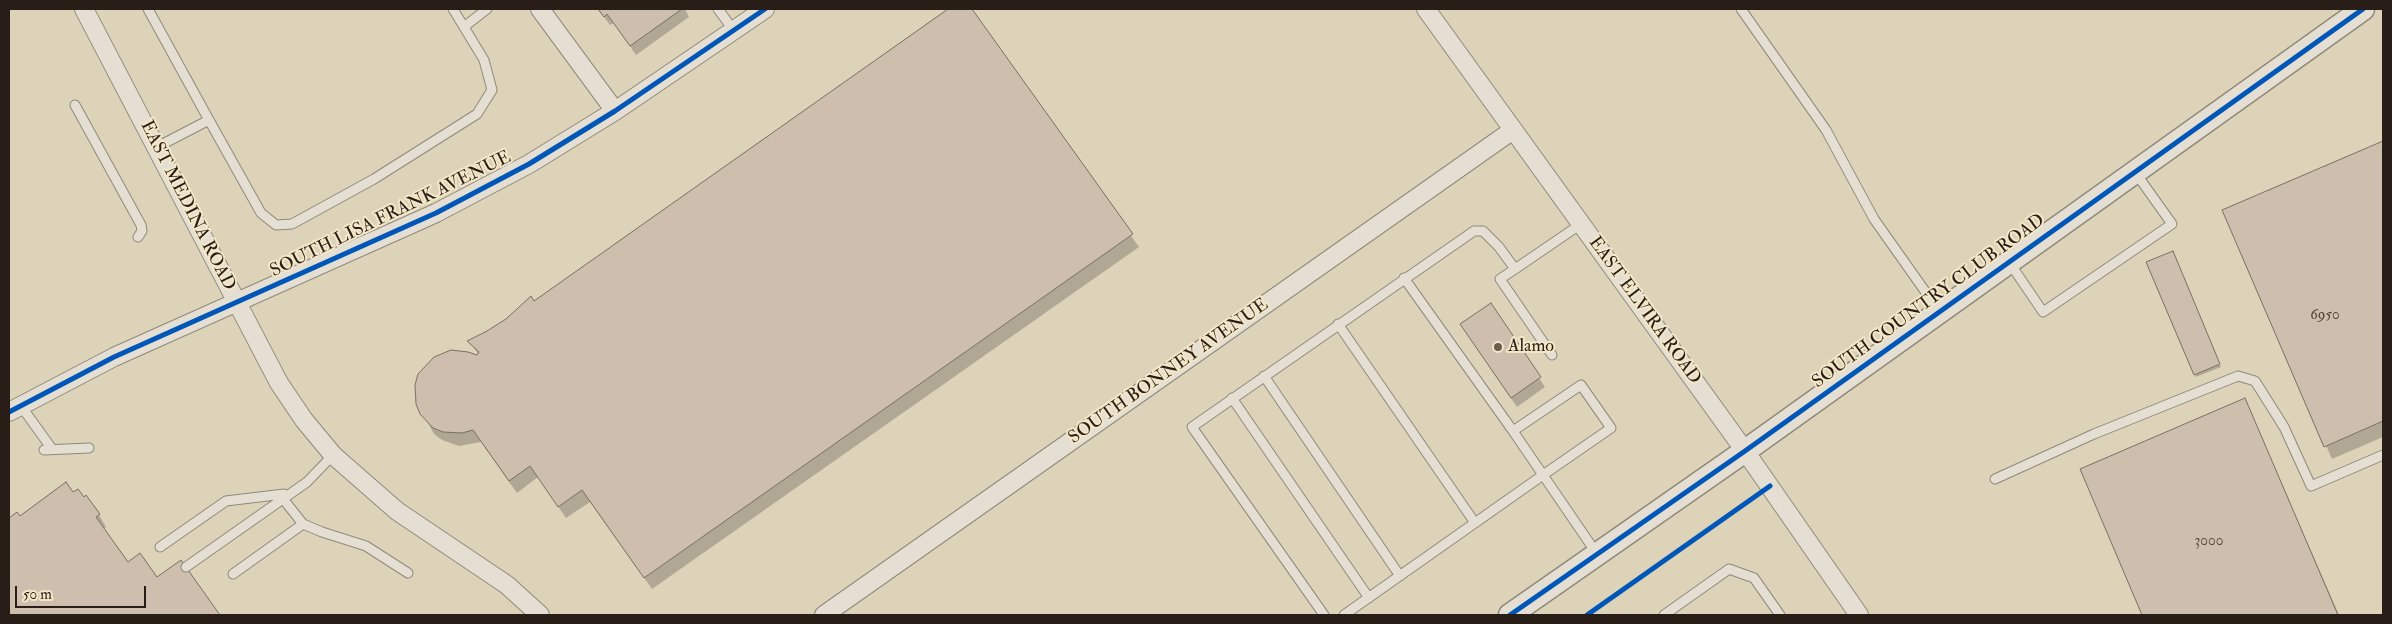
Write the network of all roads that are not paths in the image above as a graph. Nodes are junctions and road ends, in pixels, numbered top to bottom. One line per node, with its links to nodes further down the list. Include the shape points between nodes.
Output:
1 (84, 9): 17 (street, EAST MEDINA ROAD)
2 (148, 9): 15 (lane)
3 (453, 9): 11 (lane)
4 (487, 9): 11 (lane)
5 (540, 9): 14 (street)
6 (718, 9): 12 (lane)
7 (765, 9): 12 (street, SOUTH LISA FRANK AVENUE)
8 (1426, 9): 16 (street, EAST ELVIRA ROAD)
9 (1741, 9): 25 (lane, via 1826,130 1874,219)
10 (2363, 9): 18 (street, SOUTH COUNTRY CLUB ROAD)
11 (465, 26): 15 (lane, via 484,60 492,90 477,114 374,179 292,224 276,225 261,213)
12 (734, 31): 14 (street, SOUTH LISA FRANK AVENUE)
13 (75, 105): 20 (lane, via 141,224)
14 (615, 111): 24 (street, SOUTH LISA FRANK AVENUE, via 529,164 436,213)
15 (209, 120): 17 (lane)
16 (1513, 130): 19 (street, EAST ELVIRA ROAD); 49 (street, SOUTH BONNEY AVENUE)
17 (156, 147): 24 (street, EAST MEDINA ROAD)
18 (2134, 172): 21 (street, SOUTH COUNTRY CLUB ROAD); 21 (lane, via 2172,224 2043,312)
19 (1582, 224): 22 (lane); 33 (street, EAST ELVIRA ROAD)
20 (138, 237)
21 (2009, 262): 25 (street, SOUTH COUNTRY CLUB ROAD)
22 (1515, 269): 23 (lane, via 1483,231 1474,231); 27 (lane, via 1500,279)
23 (1404, 278): 26 (lane); 31 (lane)
24 (237, 303): 30 (street, SOUTH LISA FRANK AVENUE, via 114,357); 35 (street, EAST MEDINA ROAD, via 279,383)
25 (1939, 312): 33 (street, SOUTH COUNTRY CLUB ROAD)
26 (1338, 324): 28 (lane); 39 (lane)
27 (1552, 355)
28 (1264, 376): 29 (lane); 46 (lane)
29 (1232, 398): 47 (lane); 50 (lane, via 1192,427)
30 (15, 409): 32 (lane, via 48,449)
31 (1513, 431): 36 (lane); 36 (lane, via 1581,384 1611,428)
32 (88, 448)
33 (1745, 451): 42 (street, SOUTH COUNTRY CLUB ROAD); 55 (street, EAST ELVIRA ROAD)
34 (2383, 455): 37 (lane, via 2311,486 2284,427 2255,381 2238,376 2094,434)
35 (333, 456): 38 (lane, via 306,482); 48 (street, EAST MEDINA ROAD, via 397,511 507,585)
36 (1543, 475): 39 (lane); 42 (lane)
37 (1995, 479)
38 (281, 497): 40 (lane); 41 (lane, via 226,501); 43 (lane)
39 (1475, 523): 46 (lane)
40 (303, 524): 44 (lane, via 366,546); 45 (lane)
41 (160, 547)
42 (1597, 554): 52 (street, SOUTH COUNTRY CLUB ROAD)
43 (186, 567)
44 (408, 573)
45 (233, 574)
46 (1400, 576): 47 (lane)
47 (1369, 598): 51 (lane)
48 (540, 615)
49 (824, 615)
50 (1324, 615)
51 (1344, 615)
52 (1510, 615)
53 (1664, 615): 54 (lane, via 1729,570 1754,578)
54 (1780, 615)
55 (1860, 615)

